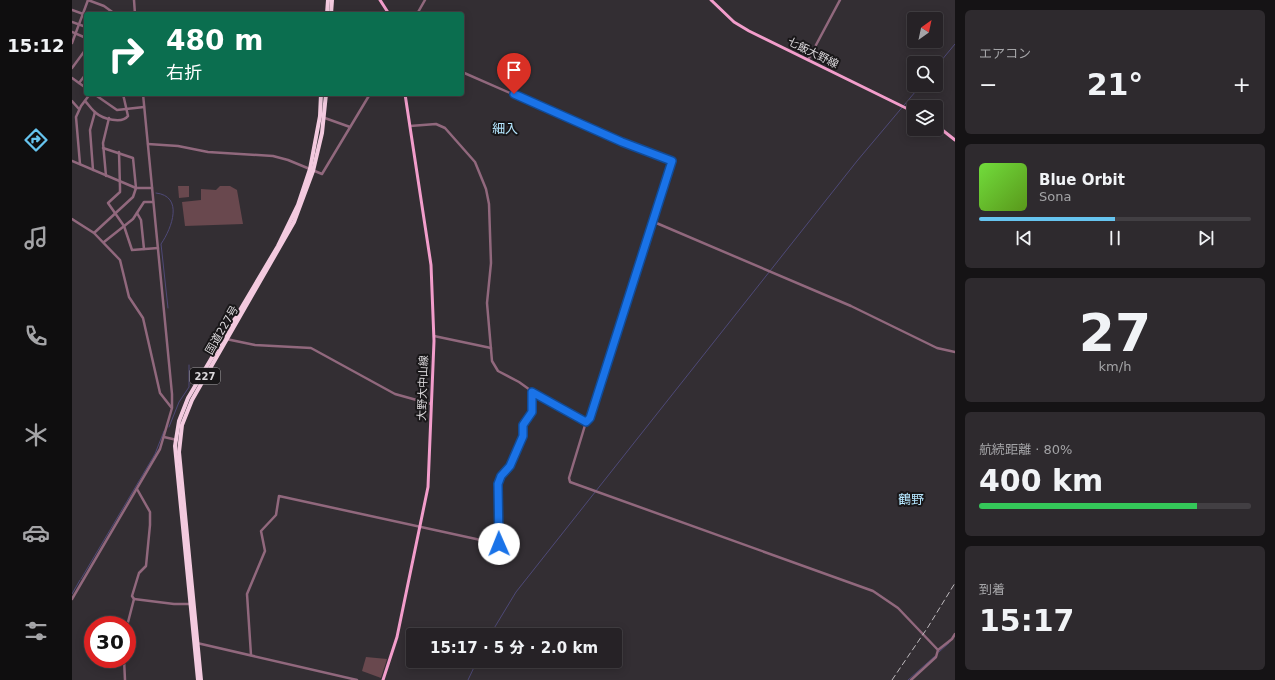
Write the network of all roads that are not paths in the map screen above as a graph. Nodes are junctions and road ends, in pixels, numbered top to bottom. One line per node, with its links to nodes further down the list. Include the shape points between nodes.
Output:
1 (88, 0): 10 (street); 11 (street)
2 (134, 0): 12 (street)
3 (328, 0): 13 (highway)
4 (332, 0): 14 (highway)
5 (380, 0): 15 (main road)
6 (425, 0): 16 (street)
7 (711, 0): 26 (main road, 七飯大野線, via 742,27)
8 (840, 0): 26 (street)
9 (72, 10): 17 (street)
10 (85, 12)
11 (112, 12)
12 (135, 12)
13 (327, 12)
14 (331, 12)
15 (388, 12)
16 (418, 12)
17 (84, 15): 19 (street)
18 (72, 22): 19 (street)
19 (79, 25): 20 (street); 22 (street)
20 (84, 26)
21 (72, 32): 22 (street)
22 (76, 34): 23 (street); 24 (street)
23 (84, 37)
24 (72, 43)
25 (84, 52): 27 (street)
26 (808, 60): 44 (main road, 七飯大野線)
27 (72, 68)
28 (464, 73): 69 (street, via 622,142 672,161)
29 (84, 77): 31 (street)
30 (72, 78): 31 (street)
31 (79, 83): 32 (street)
32 (84, 87)
33 (89, 96): 42 (street)
34 (97, 96): 46 (street, via 115,109)
35 (123, 96): 46 (street)
36 (143, 96): 43 (street)
37 (321, 96): 48 (highway, 国道227号 / 227)
38 (326, 96): 48 (highway, 国道227号 / 227)
39 (369, 96): 51 (street)
40 (405, 96): 50 (main road, 大野大中山線)
41 (72, 101): 45 (street)
42 (85, 101): 45 (street); 47 (street)
43 (144, 107): 46 (street); 54 (street)
44 (907, 108)
45 (79, 109): 58 (street, via 76,122)
46 (126, 109): 49 (street, via 128,116 122,120)
47 (95, 112): 49 (street); 59 (street, via 90,130)
48 (322, 117): 51 (street); 60 (highway, 国道227号 / 227)
49 (109, 118): 55 (street)
50 (410, 126): 75 (main road, 大野大中山線, via 431,265); 77 (street, via 436,124 445,128 475,162 486,189 491,256 487,304)
51 (350, 127): 60 (street, via 322,174)
52 (943, 131): 53 (main road)
53 (955, 140)
54 (148, 144): 60 (street, via 273,156); 64 (street)
55 (103, 148): 56 (street); 61 (street)
56 (118, 152): 62 (street); 63 (street, via 133,158)
57 (72, 161): 58 (street)
58 (80, 165): 59 (street)
59 (93, 170): 61 (street)
60 (312, 170): 76 (highway, 国道227号 / 227, via 294,222)
61 (106, 176): 62 (street)
62 (121, 182): 63 (street); 67 (street, via 120,192 108,203)
63 (136, 188): 64 (street); 67 (street, via 133,197)
64 (152, 188): 65 (street)
65 (153, 202): 66 (street, via 144,202); 73 (street)
66 (137, 213): 70 (street); 74 (street, via 141,220)
67 (115, 215): 70 (street); 71 (street)
68 (72, 219): 71 (street)
69 (654, 222): 78 (street, via 851,306 937,348); 82 (street, via 590,418)
70 (124, 226): 72 (street); 74 (street, via 132,250)
71 (94, 233): 72 (street)
72 (104, 242): 81 (street, via 120,260 129,297 143,318 160,393)
73 (158, 248): 74 (street); 81 (street)
74 (144, 249)
75 (434, 336): 77 (street); 80 (main road, 大野大中山線)
76 (225, 338): 80 (street, via 256,344 311,348 396,394); 84 (highway, 国道227号 / 227, via 184,416)
77 (491, 348): 79 (street, via 492,361 498,371)
78 (955, 352)
79 (532, 392): 82 (street); 86 (street, via 532,412 523,425 523,436 510,466 498,484 499,544)
80 (431, 404): 86 (main road, 大野大中山線, via 428,487)
81 (172, 408): 83 (street)
82 (586, 422): 93 (street, via 568,480 572,484 873,590 898,608)
83 (164, 438): 84 (street); 85 (street)
84 (178, 440): 89 (highway, 国道227号 / 227)
85 (137, 489): 87 (street); 88 (street, via 150,512 150,525 146,566 139,573 132,596)
86 (420, 527): 94 (street, via 279,496 276,515 261,531 265,551 248,590); 100 (main road, 大野大中山線, via 397,637)
87 (72, 599)
88 (134, 599): 89 (street, via 174,604); 90 (street)
89 (192, 603): 92 (highway, 国道227号 / 227)
90 (130, 616)
91 (955, 634): 93 (street)
92 (196, 642): 94 (street); 97 (highway, 国道227号 / 227); 98 (highway, 国道227号 / 227)
93 (938, 650): 101 (street, via 936,657)
94 (251, 655): 99 (street)
95 (124, 668): 96 (street)
96 (125, 680)
97 (198, 680)
98 (201, 680)
99 (357, 680)
100 (383, 680)
101 (911, 680)

